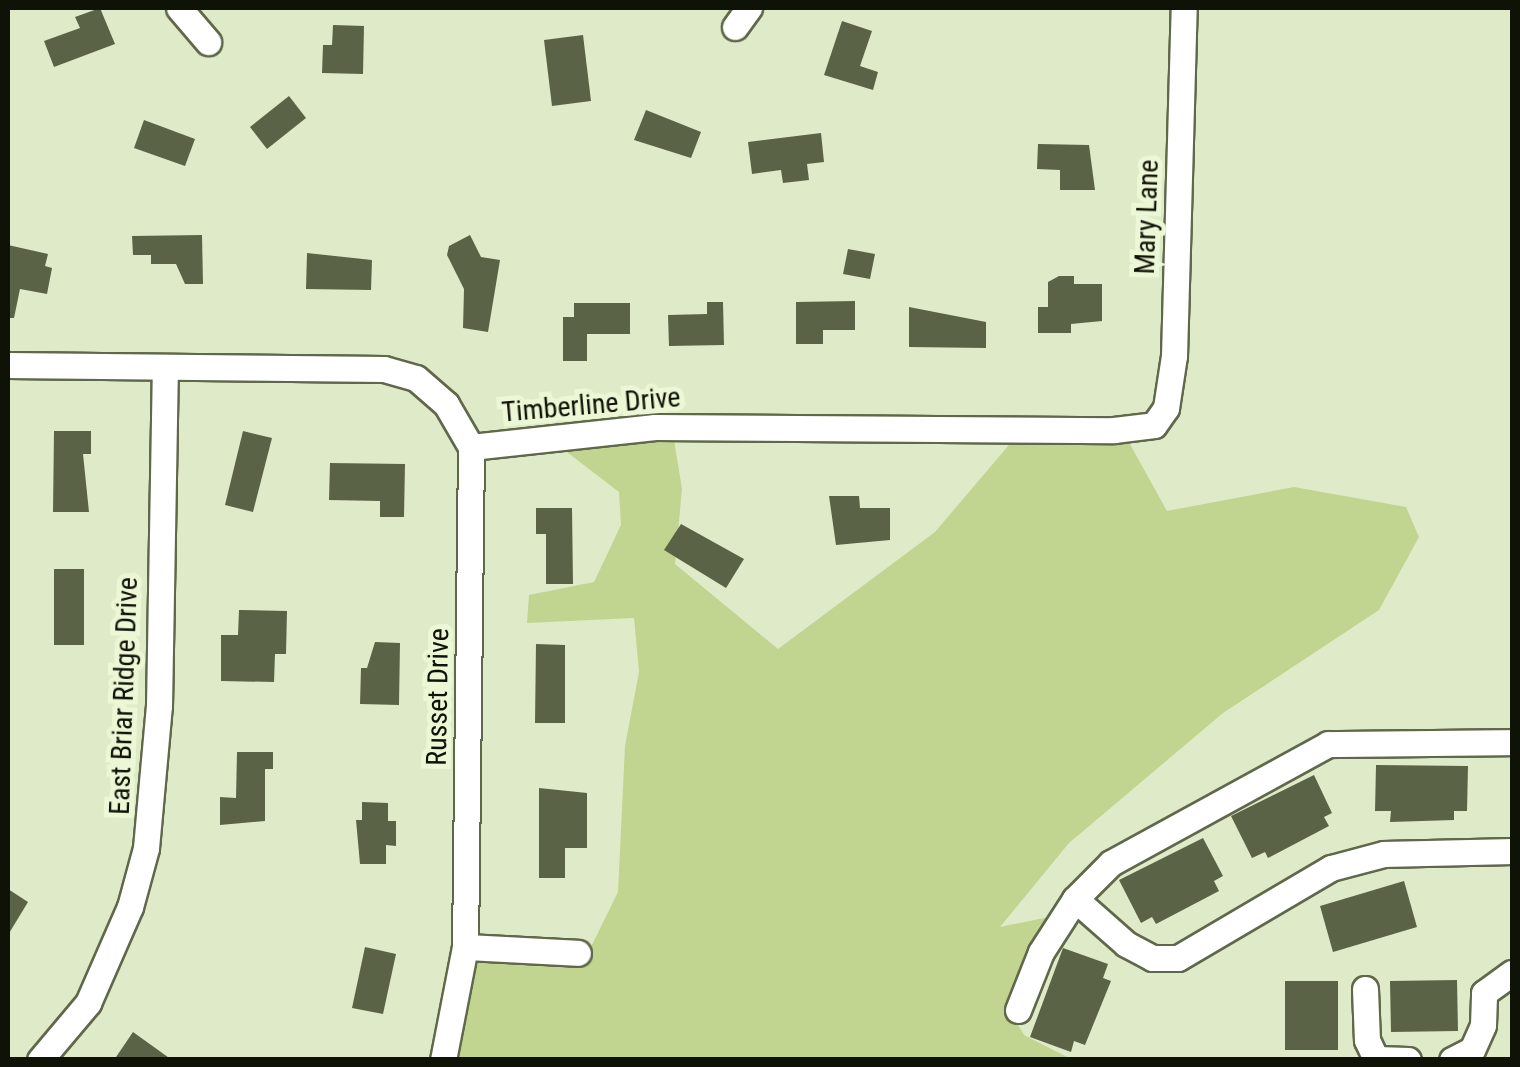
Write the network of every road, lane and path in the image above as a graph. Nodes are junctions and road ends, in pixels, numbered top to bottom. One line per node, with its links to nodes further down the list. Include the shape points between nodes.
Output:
1 (179, 8): 3 (street)
2 (1184, 8): 6 (street, Mary Lane, via 1174,356 1166,408)
3 (208, 42)
4 (8, 365): 5 (street, Timberline Drive)
5 (165, 367): 7 (street, Timberline Drive, via 289,365 416,378 446,404); 16 (street, East Briar Ridge Drive, via 158,706 146,848 130,907 88,1003)
6 (1154, 425): 7 (street, Timberline Drive, via 655,427)
7 (471, 447): 11 (street, Russet Drive)
8 (1512, 742): 10 (street, via 1328,744 1111,863)
9 (1512, 851): 10 (street, via 1384,854 1331,868 1178,958 1152,958 1126,944)
10 (1075, 899): 15 (street, via 1042,952)
11 (465, 947): 12 (street); 17 (street, Russet Drive)
12 (578, 953)
13 (1512, 972): 19 (street, via 1484,994 1483,1025 1472,1050)
14 (1365, 989): 18 (street, via 1367,1040 1376,1059)
15 (1018, 1010)
16 (40, 1060)
17 (442, 1060)
18 (1408, 1060)
19 (1452, 1060)

